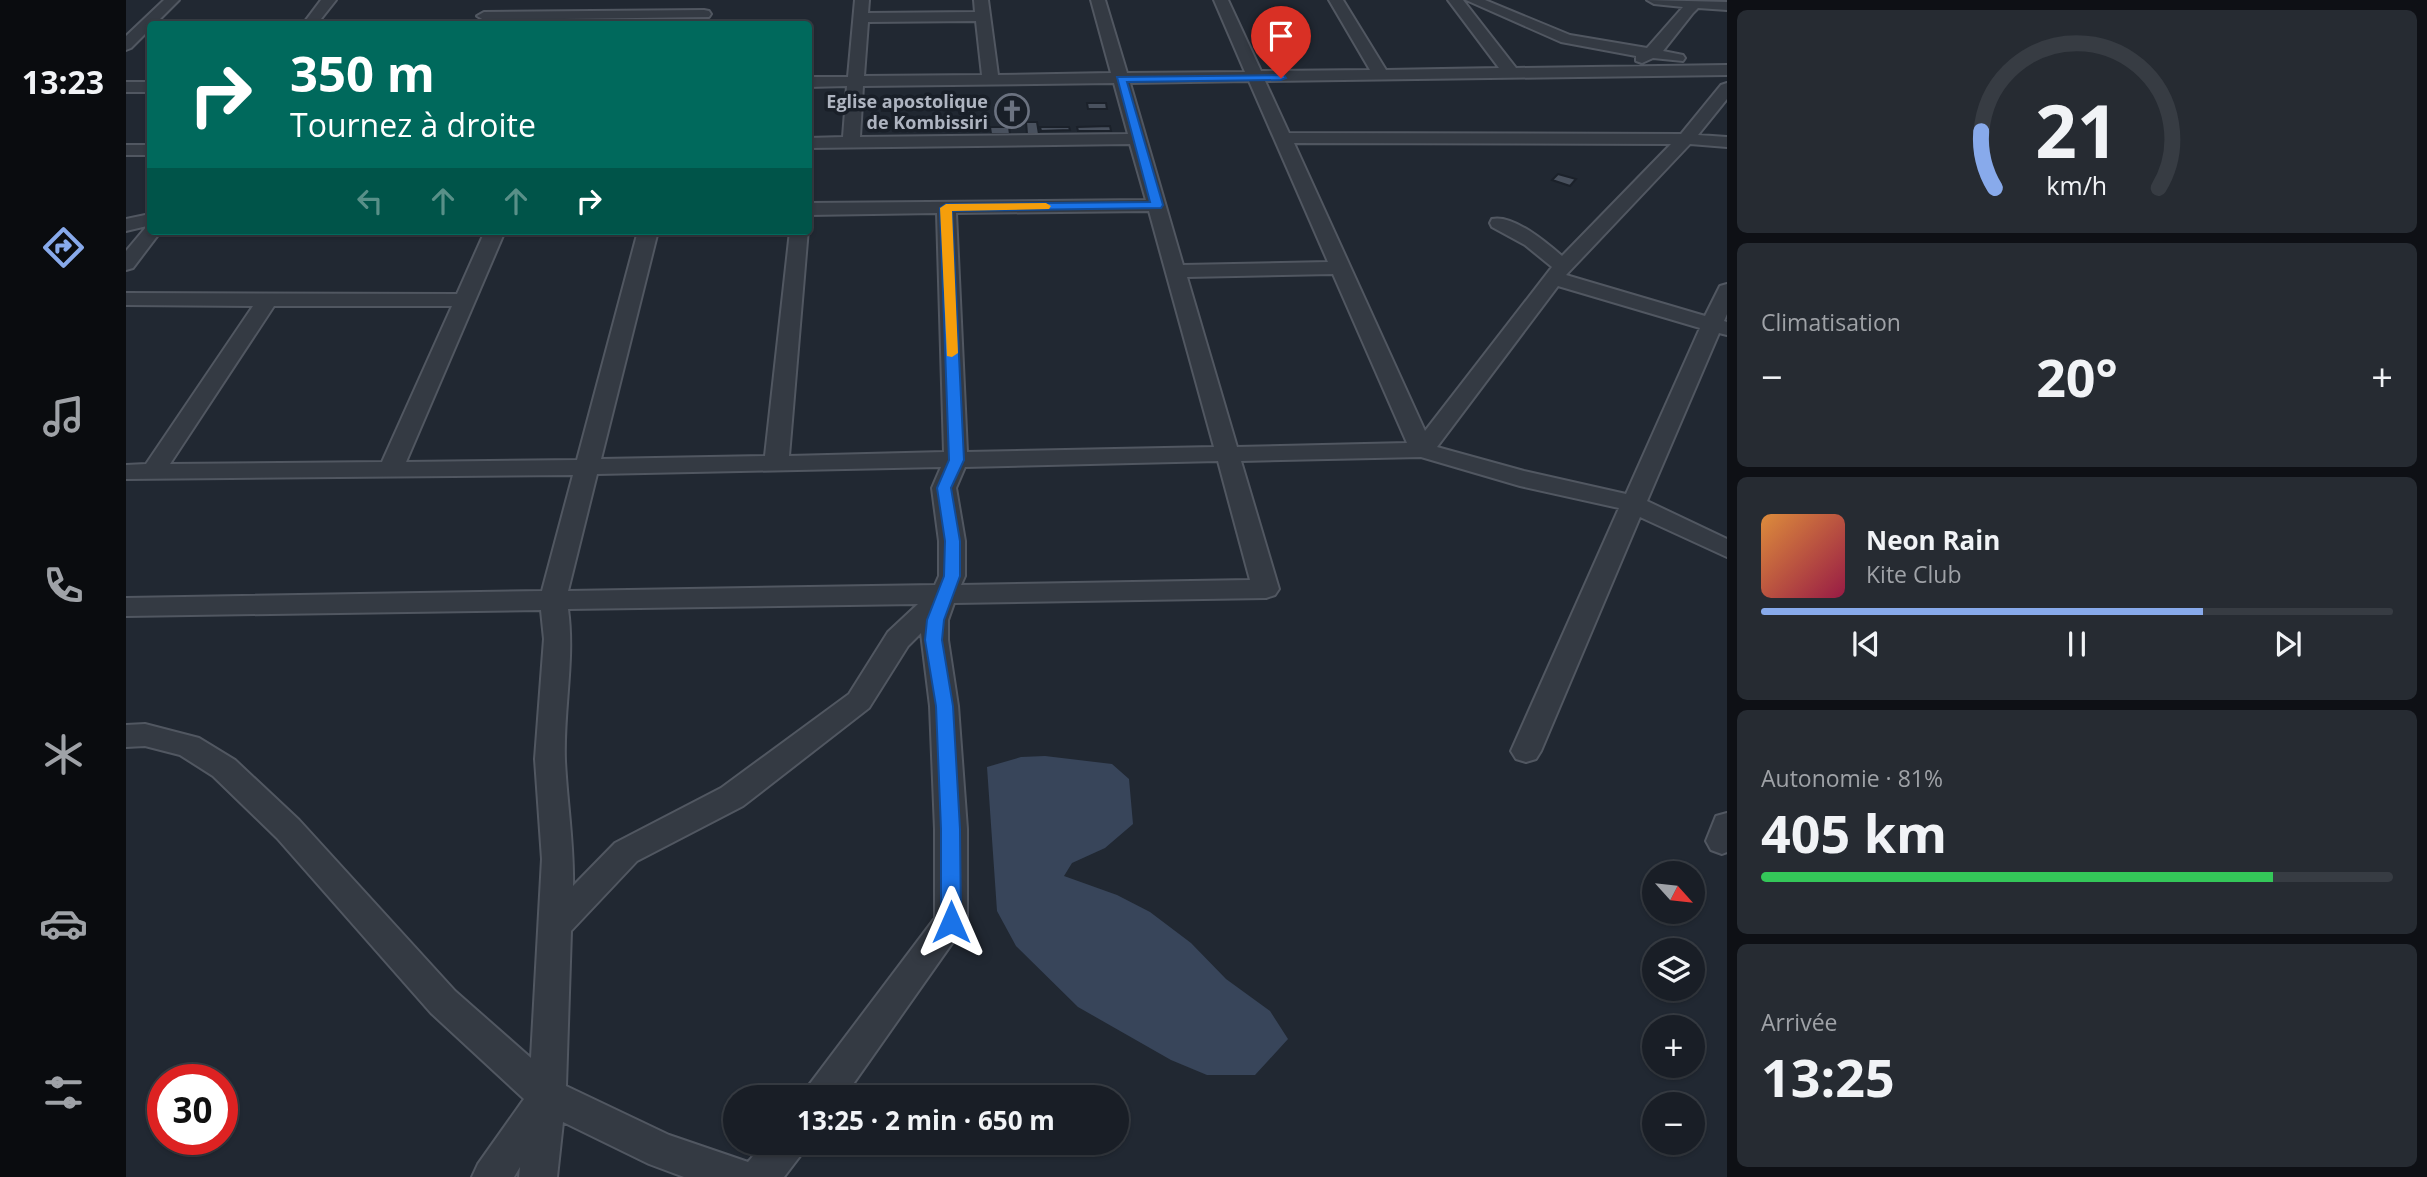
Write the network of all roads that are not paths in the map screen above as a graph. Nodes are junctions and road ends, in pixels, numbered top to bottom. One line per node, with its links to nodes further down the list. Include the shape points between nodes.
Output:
1 (172, 0): 16 (street)
2 (329, 0): 19 (street)
3 (493, 0): 18 (street)
4 (862, 0): 15 (street)
5 (1098, 0): 28 (street)
6 (1221, 0): 27 (street)
7 (1336, 0): 26 (street)
8 (1455, 0): 25 (street)
9 (1473, 0): 22 (street, via 1566,39)
10 (1654, 0): 11 (street)
11 (1695, 3): 12 (street); 22 (street)
12 (1727, 6)
13 (982, 8): 15 (street); 29 (street)
14 (704, 13): 18 (street)
15 (861, 18): 31 (street)
16 (152, 19): 17 (street)
17 (126, 20)
18 (482, 20)
19 (312, 21)
20 (147, 24): 21 (street)
21 (126, 45)
22 (1651, 54): 23 (street); 24 (street)
23 (1727, 68): 24 (street)
24 (1590, 72): 25 (street)
25 (1512, 74): 26 (street)
26 (1382, 76): 27 (street)
27 (1256, 78): 28 (street); 35 (street)
28 (1121, 79): 29 (street); 36 (street)
29 (991, 81): 31 (street)
30 (812, 82): 31 (street)
31 (857, 82): 38 (street)
32 (126, 87): 33 (street)
33 (147, 87)
34 (1727, 88): 37 (street)
35 (1282, 138): 37 (street); 54 (street)
36 (1138, 139): 38 (street); 43 (street)
37 (1686, 139): 39 (street); 56 (street)
38 (851, 142): 40 (street)
39 (1727, 142)
40 (812, 143)
41 (126, 150): 42 (street)
42 (147, 150)
43 (1157, 205): 44 (street); 55 (street)
44 (946, 208): 45 (street); 64 (street)
45 (812, 209)
46 (147, 221): 48 (street)
47 (1499, 223): 56 (street, via 1532,241)
48 (126, 225)
49 (148, 235): 53 (street)
50 (493, 235): 60 (street)
51 (647, 235): 66 (street)
52 (800, 235): 65 (street)
53 (126, 264)
54 (1341, 268): 55 (street); 62 (street)
55 (1175, 271): 63 (street)
56 (1558, 272): 61 (street); 62 (street)
57 (1727, 290): 61 (street)
58 (126, 299): 59 (street)
59 (267, 300): 60 (street); 69 (street)
60 (465, 300): 67 (street)
61 (1722, 331): 70 (street)
62 (1422, 450): 63 (street); 70 (street)
63 (1227, 454): 64 (street); 72 (street, via 1266,589)
64 (956, 460): 65 (street); 72 (street, via 944,488 952,576)
65 (776, 463): 66 (street)
66 (588, 467): 67 (street); 73 (street)
67 (391, 469): 69 (street)
68 (126, 472): 69 (street)
69 (153, 472)
70 (1634, 504): 71 (street); 76 (street)
71 (1727, 549)
72 (944, 594): 73 (street); 77 (street, via 898,639 859,701 732,797 626,852); 78 (street, via 933,640 944,706 951,922)
73 (554, 600): 74 (street); 77 (street, via 558,639 550,759 558,859)
74 (126, 607)
75 (126, 736): 79 (street, via 145,735 189,746 223,768 288,829 443,1002)
76 (1525, 751)
77 (555, 926): 79 (street)
78 (831, 1085)
79 (547, 1096): 81 (street); 82 (street); 83 (street, via 662,1151)
80 (777, 1155): 84 (street)
81 (491, 1177)
82 (538, 1177)
83 (738, 1177)
84 (760, 1177)

